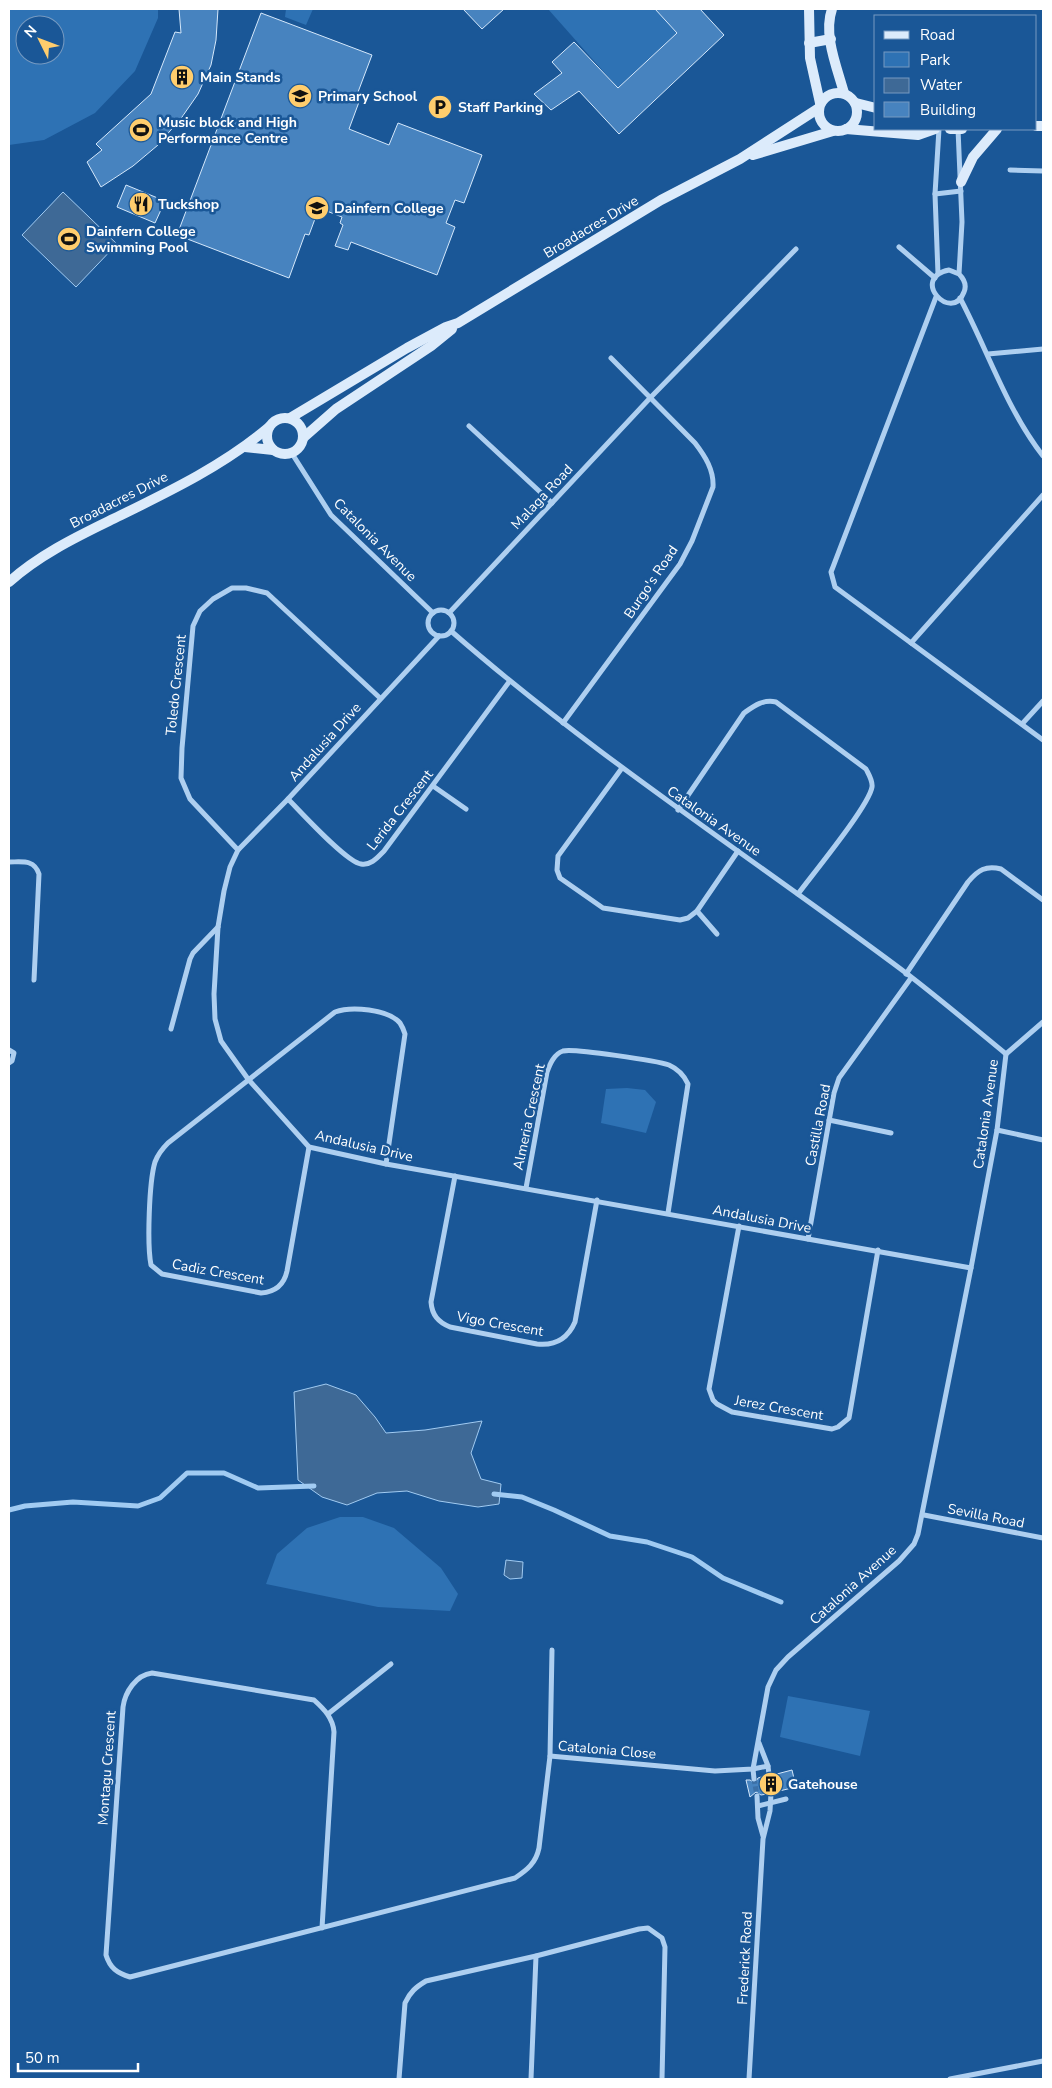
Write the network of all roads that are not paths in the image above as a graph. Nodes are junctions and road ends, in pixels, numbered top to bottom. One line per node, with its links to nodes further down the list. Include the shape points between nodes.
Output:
1 (809, 9): 4 (street)
2 (832, 9): 3 (street)
3 (831, 39): 4 (street); 5 (street)
4 (809, 43): 7 (street)
5 (844, 93): 6 (street); 7 (street, Broadacres Drive, via 828,95)
6 (856, 103): 8 (street); 9 (street, via 857,115)
7 (819, 106): 10 (street, via 820,120); 15 (street, Broadacres Drive)
8 (874, 108)
9 (846, 129): 10 (street, Broadacres Drive); 11 (street, Broadacres Drive, via 918,135)
10 (833, 130): 15 (street, Broadacres Drive)
11 (933, 130)
12 (936, 130): 19 (street)
13 (958, 130): 18 (street)
14 (996, 130): 18 (street, via 972,157)
15 (740, 159): 26 (street, Broadacres Drive, via 661,200)
16 (1010, 170): 17 (street)
17 (1043, 171)
18 (961, 186): 19 (street); 22 (street)
19 (935, 194): 23 (street)
20 (899, 246): 23 (street)
21 (796, 249): 30 (street, Malaga Road)
22 (959, 274): 23 (street, via 949,270); 25 (street, via 965,284)
23 (937, 276): 24 (street, via 933,288)
24 (936, 297): 25 (street, via 950,303); 46 (street, via 831,572 835,587)
25 (960, 298): 28 (street)
26 (458, 323): 31 (street, Broadacres Drive, via 407,348); 34 (street, Broadacres Drive, via 431,346 336,409)
27 (1043, 350): 28 (street)
28 (988, 354): 38 (street, via 1012,408)
29 (611, 358): 30 (street)
30 (651, 397): 40 (street, Malaga Road); 50 (street, Burgo's Road, via 704,456 713,480 710,497 680,564)
31 (290, 418): 33 (street, Broadacres Drive, via 278,419); 34 (street, via 300,426)
32 (469, 426): 40 (street)
33 (269, 427): 35 (street, Broadacres Drive); 36 (street, via 267,439)
34 (302, 438): 37 (street, Broadacres Drive, via 301,444)
35 (245, 447): 36 (street); 41 (street, Broadacres Drive, via 153,499 72,539)
36 (273, 450): 37 (street, via 285,454)
37 (291, 452): 42 (street, Catalonia Avenue, via 331,515)
38 (1043, 456)
39 (1043, 495): 46 (street)
40 (552, 503): 43 (street, Malaga Road)
41 (9, 582)
42 (432, 613): 43 (street, via 438,610); 45 (street, via 428,624)
43 (449, 613): 44 (street, via 454,621)
44 (451, 631): 45 (street); 47 (street, Catalonia Avenue)
45 (439, 636): 48 (street, Andalusia Drive)
46 (912, 643): 51 (street)
47 (509, 682): 50 (street, Catalonia Avenue); 54 (street, Lerida Crescent)
48 (380, 698): 55 (street, Andalusia Drive); 58 (street, Toledo Crescent, via 267,593 232,588 200,611 194,626 180,778 190,799)
49 (1043, 701): 51 (street)
50 (563, 723): 53 (street, Catalonia Avenue)
51 (1022, 724): 52 (street)
52 (1043, 740)
53 (622, 768): 57 (street, Catalonia Avenue); 63 (street, via 558,856 560,878 597,906 609,910 680,920)
54 (433, 786): 55 (street, Lerida Crescent, via 384,851 368,864 347,857); 56 (street)
55 (288, 799): 58 (street, Andalusia Drive)
56 (466, 809)
57 (678, 810): 59 (street, Catalonia Avenue); 61 (street, via 744,713 768,700 776,702 871,776 872,788 861,810)
58 (238, 850): 64 (street, Andalusia Drive, via 230,867)
59 (738, 851): 61 (street, Catalonia Avenue); 63 (street)
60 (9, 862): 68 (street, via 33,864 39,874)
61 (798, 894): 66 (street, Catalonia Avenue)
62 (1043, 900): 66 (street, via 1001,869 988,867 978,871)
63 (697, 910): 65 (street)
64 (218, 927): 70 (street, via 190,959); 74 (street, Andalusia Drive, via 215,1019 221,1041)
65 (717, 934)
66 (906, 974): 67 (street, Catalonia Avenue)
67 (912, 978): 72 (street, Catalonia Avenue); 75 (street, Castilla Road, via 843,1070 834,1093)
68 (34, 980)
69 (1043, 1022): 72 (street)
70 (170, 1029)
71 (9, 1050): 73 (street, via 14,1055)
72 (1006, 1054): 76 (street, Catalonia Avenue)
73 (9, 1063)
74 (248, 1079): 79 (street, Andalusia Drive); 79 (street, Cadiz Crescent, via 160,1151 155,1163 148,1243 151,1265 162,1274 261,1293 277,1289 287,1271); 80 (street, Cadiz Crescent, via 335,1012 348,1008 367,1010 400,1023 406,1041)
75 (830, 1120): 77 (street); 86 (street, Castilla Road)
76 (996, 1130): 78 (street); 88 (street, Catalonia Avenue)
77 (891, 1133)
78 (1043, 1140)
79 (309, 1147): 80 (street, Andalusia Drive)
80 (386, 1164): 81 (street, Andalusia Drive)
81 (455, 1176): 82 (street, Andalusia Drive); 83 (street, Vigo Crescent, via 432,1311 450,1327 537,1344 558,1341 568,1334 575,1322)
82 (526, 1188): 83 (street, Andalusia Drive); 84 (street, Almeria Crescent, via 547,1072 561,1051 582,1051 668,1065 688,1084)
83 (597, 1200): 84 (street, Andalusia Drive)
84 (668, 1213): 85 (street, Andalusia Drive)
85 (739, 1226): 86 (street, Andalusia Drive); 87 (street, Jerez Crescent, via 710,1389 713,1400 732,1412 832,1429 849,1418)
86 (808, 1239): 87 (street, Andalusia Drive)
87 (878, 1250): 88 (street, Andalusia Drive)
88 (971, 1268): 89 (street, Catalonia Avenue)
89 (924, 1515): 90 (street, Sevilla Road); 94 (street, Catalonia Avenue, via 914,1544 899,1560 776,1670 768,1686)
90 (1043, 1538)
91 (552, 1650): 95 (street, Catalonia Close)
92 (392, 1664): 93 (street)
93 (328, 1714): 106 (street, via 334,1724 334,1732); 106 (street, Montagu Crescent, via 314,1700 152,1673 131,1686 124,1696 106,1955 109,1965 118,1974 130,1977)
94 (759, 1743): 96 (street); 97 (street, Catalonia Avenue)
95 (550, 1756): 97 (street, Catalonia Close, via 715,1771); 106 (street, Montagu Crescent, via 537,1858 525,1872 516,1878)
96 (768, 1766): 97 (street, Catalonia Close); 98 (street)
97 (753, 1769): 99 (street, Catalonia Avenue)
98 (769, 1776)
99 (754, 1779)
100 (771, 1792): 103 (street, Frederick Road)
101 (757, 1796): 104 (street, Frederick Road)
102 (786, 1799): 103 (street)
103 (771, 1802): 104 (street); 105 (street, Frederick Road)
104 (758, 1806): 105 (street, Frederick Road)
105 (763, 1839): 112 (street, Frederick Road)
106 (322, 1928)
107 (536, 1956): 109 (street, via 426,1981 413,1989 405,2003); 110 (street); 111 (street, via 639,1928 656,1932 665,1947)
108 (1043, 2061): 113 (street)
109 (399, 2079)
110 (531, 2079)
111 (662, 2079)
112 (749, 2079)
113 (950, 2079)

